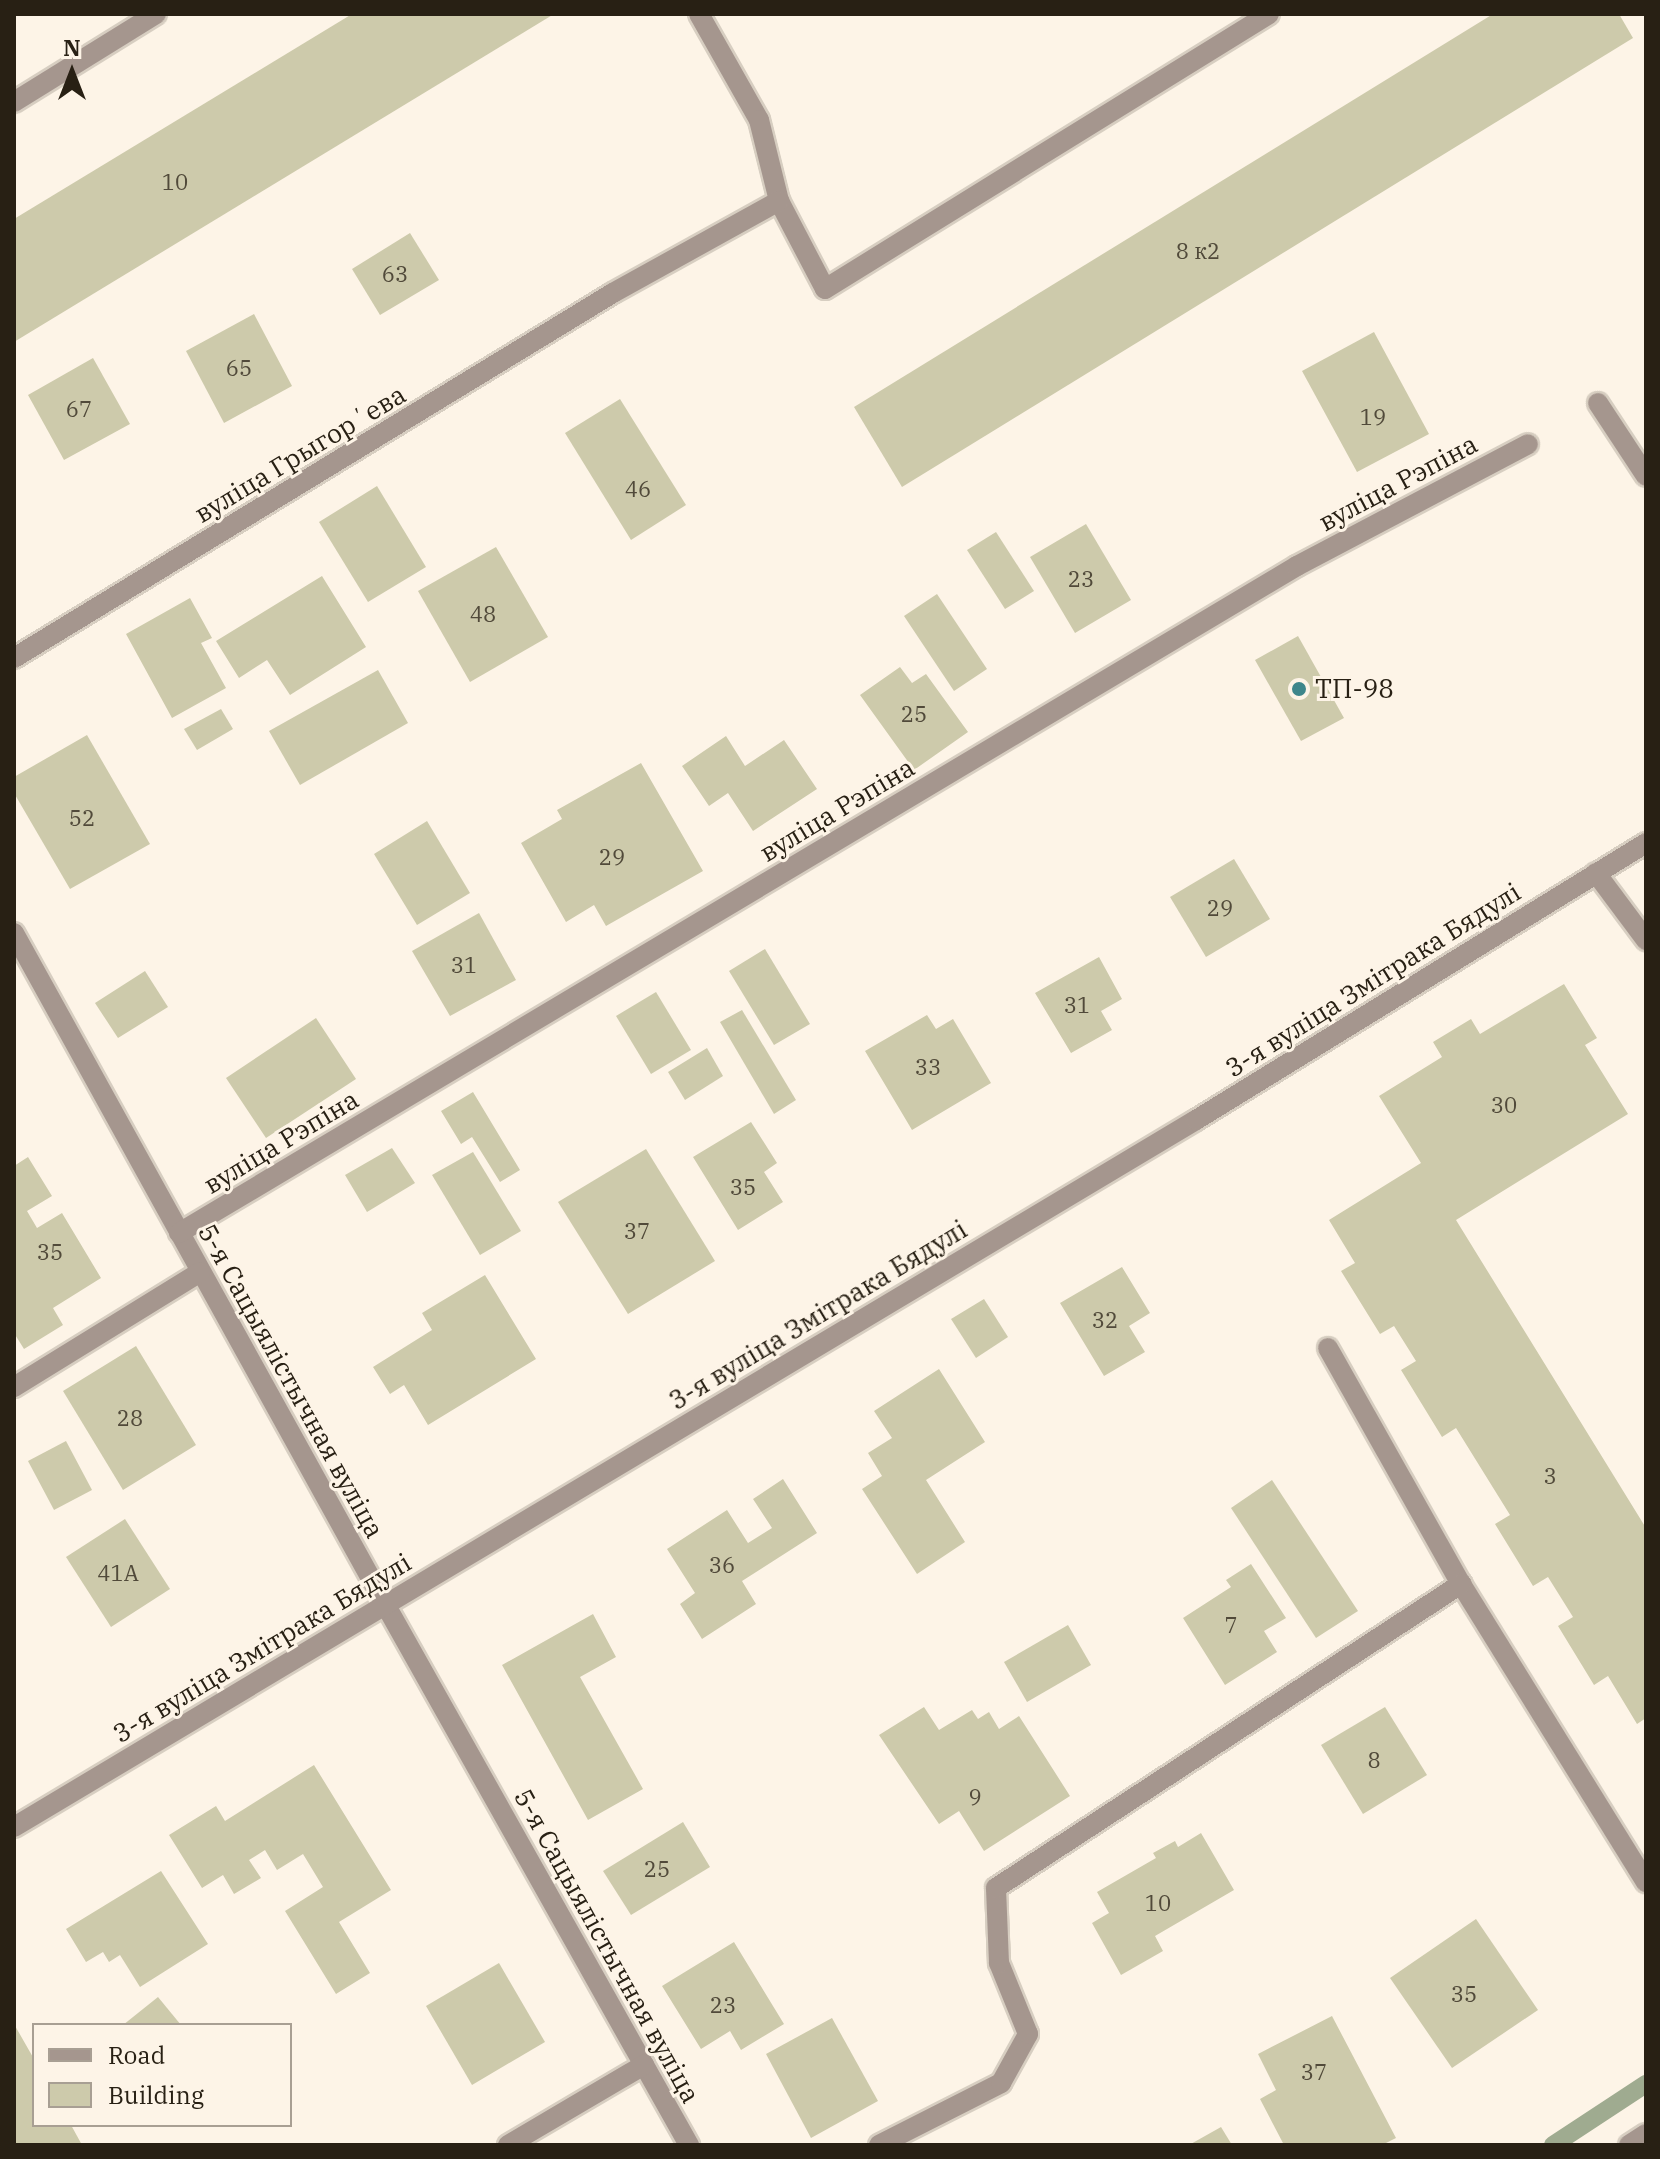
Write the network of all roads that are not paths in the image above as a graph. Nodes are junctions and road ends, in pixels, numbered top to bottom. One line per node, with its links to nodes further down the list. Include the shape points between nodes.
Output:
1 (156, 14): 4 (street)
2 (699, 14): 5 (street, via 759,120)
3 (1269, 14): 5 (street, via 825,289)
4 (14, 102)
5 (779, 201): 9 (street, вуліца Грыгорʼева, via 613,293)
6 (1598, 403): 8 (street)
7 (1528, 444): 14 (street, вуліца Рэпіна, via 1297,566)
8 (1646, 476)
9 (14, 658)
10 (1646, 843): 11 (street, 3-я вуліца Змітрака Бядулі)
11 (1596, 873): 13 (street); 19 (street, 3-я вуліца Змітрака Бядулі, via 1196,1120)
12 (14, 933): 14 (street, 5-я Сацыялістычная вуліца)
13 (1646, 940)
14 (179, 1233): 15 (street, 5-я Сацыялістычная вуліца)
15 (200, 1272): 17 (street); 19 (street, 5-я Сацыялістычная вуліца)
16 (1328, 1348): 18 (street)
17 (14, 1387)
18 (1461, 1584): 21 (street); 26 (street, via 996,1888 999,1963 1028,2034 1001,2083)
19 (385, 1604): 20 (street, 3-я вуліца Змітрака Бядулі); 22 (street, 5-я Сацыялістычная вуліца)
20 (14, 1827)
21 (1646, 1882)
22 (644, 2065): 24 (street); 25 (street, 5-я Сацыялістычная вуліца)
23 (1646, 2134): 27 (street)
24 (508, 2145)
25 (689, 2145)
26 (879, 2145)
27 (1629, 2145)

